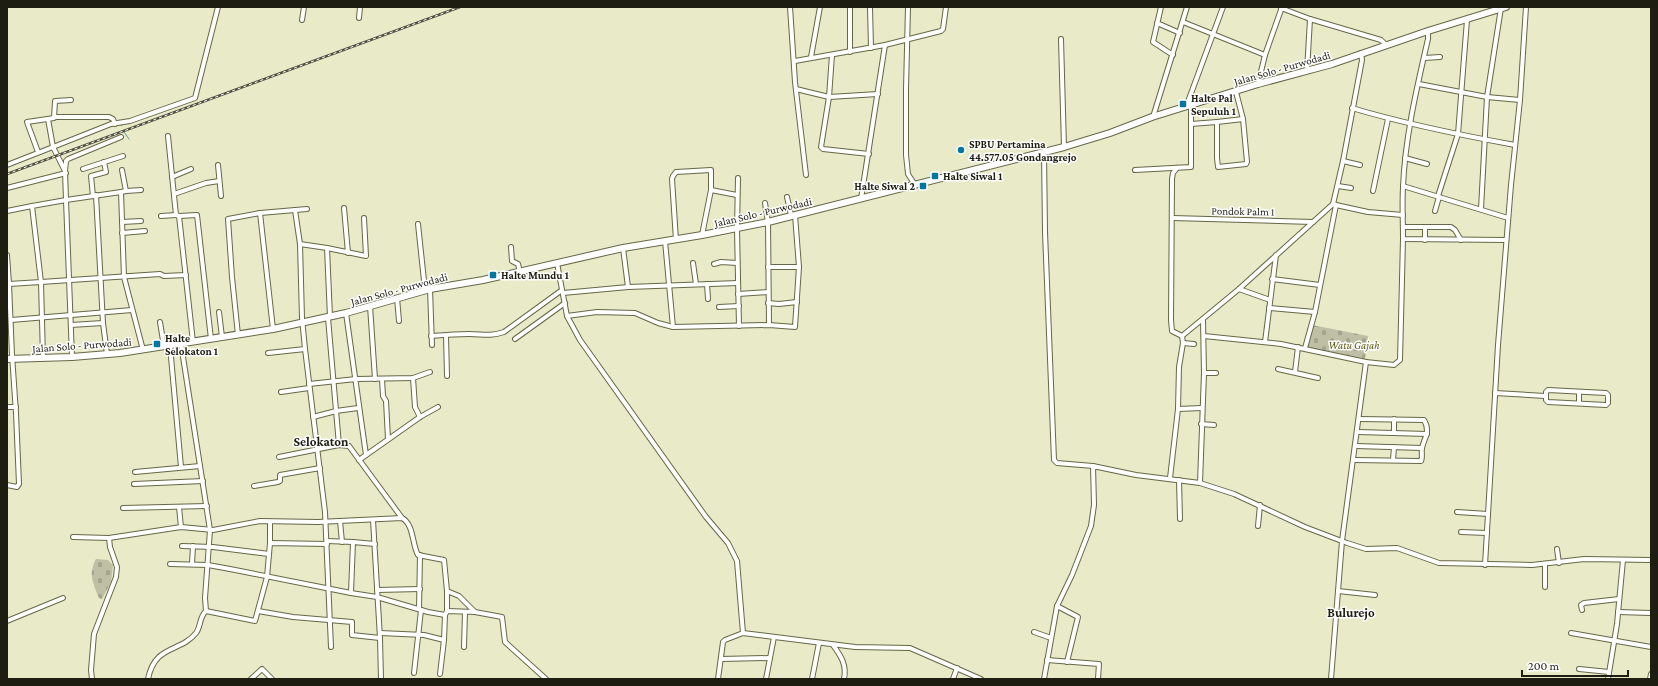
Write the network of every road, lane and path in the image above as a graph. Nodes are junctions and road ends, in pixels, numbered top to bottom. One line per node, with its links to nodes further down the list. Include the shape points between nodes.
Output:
1 (218, 7): 59 (street, via 195,98)
2 (304, 7): 18 (street)
3 (360, 7): 16 (street)
4 (790, 7): 38 (street)
5 (820, 7): 35 (street)
6 (850, 7): 30 (street)
7 (870, 7): 29 (street)
8 (908, 7): 26 (street)
9 (946, 7): 26 (street, via 942,30)
10 (1161, 7): 21 (street)
11 (1223, 7): 24 (street)
12 (1281, 7): 17 (street); 34 (street)
13 (1526, 7): 49 (street)
14 (1186, 8): 20 (street)
15 (1504, 8): 19 (main road, Jalan Solo - Purwodadi); 47 (street)
16 (359, 18)
17 (1310, 19): 27 (street, via 1381,40); 39 (street)
18 (302, 20)
19 (1467, 20): 22 (main road, Jalan Solo - Purwodadi); 44 (street)
20 (1183, 22): 23 (street); 24 (street)
21 (1157, 23): 23 (street); 33 (street, via 1154,42)
22 (1428, 31): 27 (main road, Jalan Solo - Purwodadi); 37 (street)
23 (1180, 33): 33 (street)
24 (1213, 34): 34 (street); 50 (street)
25 (1061, 39): 67 (street)
26 (906, 40): 28 (street); 89 (street, via 906,162 908,174)
27 (1386, 45): 31 (main road, Jalan Solo - Purwodadi)
28 (885, 46): 29 (street); 45 (street)
29 (871, 48): 30 (street)
30 (850, 52): 32 (street)
31 (1361, 53): 39 (main road, Jalan Solo - Purwodadi); 51 (street, via 1362,60)
32 (832, 55): 35 (street); 46 (street)
33 (1173, 55): 52 (street)
34 (1265, 55): 40 (street)
35 (811, 57): 38 (street)
36 (1440, 57): 37 (street)
37 (1424, 58): 41 (street)
38 (795, 61): 42 (street)
39 (1307, 71): 40 (main road, Jalan Solo - Purwodadi)
40 (1258, 84): 43 (main road, Jalan Solo - Purwodadi)
41 (1419, 84): 44 (street); 58 (street)
42 (796, 89): 46 (street); 85 (street)
43 (1236, 92): 50 (main road, Jalan Solo - Purwodadi); 55 (street)
44 (1462, 92): 47 (street); 61 (street)
45 (878, 94): 46 (street); 70 (street)
46 (829, 97): 70 (street, via 821,148)
47 (1487, 97): 49 (street); 64 (street)
48 (71, 100): 53 (street, via 55,101)
49 (1520, 100): 65 (street)
50 (1189, 106): 52 (main road, Jalan Solo - Purwodadi); 60 (street)
51 (1352, 108): 56 (street); 73 (street)
52 (1152, 117): 67 (main road, Jalan Solo - Purwodadi)
53 (55, 118): 54 (street); 59 (street, via 109,117)
54 (48, 119): 66 (street); 68 (street, via 27,122)
55 (1243, 119): 57 (street); 57 (street, via 1247,163 1244,165 1217,166)
56 (1388, 119): 58 (street); 97 (street)
57 (1217, 122): 60 (street)
58 (1411, 123): 61 (street); 72 (street)
59 (115, 124): 66 (street)
60 (1191, 124): 79 (street, via 1192,165 1190,168)
61 (1458, 134): 64 (street); 104 (street)
62 (168, 136): 86 (street)
63 (121, 137): 84 (street, via 68,159)
64 (1484, 139): 65 (street); 112 (street)
65 (1515, 145): 123 (street)
66 (53, 146): 68 (street); 84 (street)
67 (1064, 147): 69 (main road, Jalan Solo - Purwodadi)
68 (38, 152): 76 (street)
69 (1044, 152): 89 (main road, Jalan Solo - Purwodadi); 274 (street, via 1054,460 1057,464)
70 (869, 154): 105 (street)
71 (123, 156): 74 (street)
72 (1406, 158): 75 (street); 91 (street)
73 (1343, 161): 78 (street); 90 (street)
74 (104, 162): 80 (street); 101 (street, via 106,172 91,176)
75 (1427, 164)
76 (7, 165)
77 (218, 165): 88 (street)
78 (1360, 165)
79 (1177, 168): 83 (street); 122 (street, via 1172,179)
80 (84, 169)
81 (191, 169): 86 (street)
82 (122, 170): 96 (street)
83 (1135, 170)
84 (66, 172): 92 (street); 106 (street)
85 (806, 175)
86 (172, 177): 99 (street)
87 (738, 178): 100 (street)
88 (219, 181): 99 (street); 102 (street)
89 (915, 185): 105 (main road, Jalan Solo - Purwodadi)
90 (1338, 186): 93 (street); 108 (street)
91 (1403, 186): 104 (street); 118 (street)
92 (7, 188)
93 (1350, 188)
94 (141, 190): 96 (street)
95 (711, 190): 100 (street); 134 (street); 136 (street, via 710,170 676,172 673,176)
96 (126, 191): 98 (street)
97 (1373, 191)
98 (121, 192): 101 (street); 125 (street)
99 (174, 194): 120 (street)
100 (737, 195): 131 (street)
101 (94, 196): 106 (street); 157 (street)
102 (221, 196)
103 (787, 196): 117 (street)
104 (1439, 196): 112 (street); 115 (street)
105 (861, 199): 117 (main road, Jalan Solo - Purwodadi)
106 (66, 200): 109 (street); 159 (street)
107 (765, 202): 126 (street)
108 (1334, 205): 118 (street, via 1368,212); 127 (street); 166 (street, via 1331,235)
109 (32, 206): 114 (street); 160 (street)
110 (344, 208): 145 (street)
111 (307, 209): 113 (street)
112 (1481, 209): 123 (street)
113 (295, 210): 116 (street); 141 (street)
114 (7, 211)
115 (1435, 211)
116 (260, 213): 202 (street); 203 (street, via 228,218)
117 (793, 215): 126 (main road, Jalan Solo - Purwodadi); 153 (street)
118 (1403, 215): 129 (street)
119 (162, 216): 120 (street)
120 (177, 216): 155 (street); 209 (street, via 197,216)
121 (364, 218): 145 (street, via 366,256)
122 (1172, 218): 127 (street, Pondok Palm 1); 206 (street, via 1172,329)
123 (1508, 218): 139 (street)
124 (141, 221): 125 (street)
125 (122, 222): 133 (street)
126 (768, 222): 131 (main road, Jalan Solo - Purwodadi); 152 (street)
127 (1313, 222): 147 (street)
128 (418, 224): 169 (street)
129 (1403, 227): 130 (street); 135 (street)
130 (1425, 227): 137 (street); 138 (street, via 1454,228)
131 (737, 229): 134 (main road, Jalan Solo - Purwodadi); 150 (street)
132 (145, 231): 133 (street)
133 (122, 233): 156 (street)
134 (702, 236): 136 (main road, Jalan Solo - Purwodadi)
135 (1403, 239): 137 (street); 227 (street, via 1400,360 1394,365)
136 (676, 240): 140 (main road, Jalan Solo - Purwodadi)
137 (1425, 240): 138 (street)
138 (1460, 240): 139 (street)
139 (1506, 240): 243 (street)
140 (665, 241): 144 (main road, Jalan Solo - Purwodadi); 163 (street)
141 (300, 244): 142 (street); 197 (street)
142 (327, 248): 145 (street); 190 (street)
143 (511, 248): 154 (street, via 512,260 518,264)
144 (623, 248): 148 (main road, Jalan Solo - Purwodadi); 167 (street)
145 (348, 253)
146 (7, 255): 162 (street)
147 (1276, 255): 158 (street); 168 (street)
148 (557, 263): 154 (main road, Jalan Solo - Purwodadi); 170 (street)
149 (694, 263): 164 (street)
150 (738, 263): 151 (street); 161 (street)
151 (714, 264)
152 (768, 267): 153 (street); 171 (street)
153 (799, 267): 177 (street)
154 (520, 272): 169 (main road, Jalan Solo - Purwodadi)
155 (186, 275): 156 (street, via 160,274); 211 (street)
156 (124, 278): 157 (street); 183 (street)
157 (101, 279): 159 (street); 184 (street)
158 (1272, 279): 166 (street); 175 (street)
159 (70, 281): 160 (street); 188 (street)
160 (40, 282): 162 (street); 191 (street)
161 (738, 283): 165 (street); 172 (street)
162 (8, 284): 192 (street)
163 (668, 284): 164 (street); 167 (street); 201 (street)
164 (696, 284): 165 (street)
165 (707, 284): 174 (street)
166 (1320, 285): 186 (street)
167 (628, 287): 170 (street)
168 (1239, 289): 175 (street); 194 (street)
169 (428, 290): 173 (main road, Jalan Solo - Purwodadi); 205 (street)
170 (562, 292): 176 (street); 204 (street, via 500,333 489,336)
171 (768, 292): 172 (street); 178 (street)
172 (738, 294): 180 (street)
173 (397, 298): 179 (main road, Jalan Solo - Purwodadi); 193 (street)
174 (708, 299)
175 (1270, 300): 182 (street)
176 (565, 302): 189 (street); 210 (street)
177 (796, 302): 178 (street); 199 (street, via 795,326)
178 (768, 303): 199 (street)
179 (370, 306): 187 (main road, Jalan Solo - Purwodadi); 237 (street)
180 (739, 306): 181 (street); 200 (street)
181 (719, 307)
182 (1269, 308): 186 (street); 212 (street)
183 (132, 310): 184 (street); 221 (street)
184 (103, 312): 188 (street); 196 (street)
185 (219, 312): 208 (street)
186 (1315, 312): 219 (street)
187 (346, 313): 190 (main road, Jalan Solo - Purwodadi); 236 (street)
188 (71, 316): 191 (street); 198 (street)
189 (567, 316): 201 (street, via 597,312 635,313); 351 (street, via 580,340 735,554 739,569)
190 (329, 317): 197 (main road, Jalan Solo - Purwodadi); 239 (street)
191 (42, 318): 192 (street); 225 (street)
192 (11, 320): 226 (street)
193 (399, 320)
194 (1203, 320): 206 (street); 207 (street)
195 (160, 322): 217 (street)
196 (103, 323): 198 (street); 222 (street)
197 (302, 323): 202 (main road, Jalan Solo - Purwodadi); 220 (street)
198 (71, 325): 224 (street)
199 (769, 325): 200 (street)
200 (739, 326): 201 (street)
201 (673, 327)
202 (273, 330): 203 (main road, Jalan Solo - Purwodadi)
203 (238, 335): 208 (main road, Jalan Solo - Purwodadi)
204 (446, 335): 205 (street); 233 (street)
205 (431, 336): 216 (street)
206 (1182, 336): 213 (street)
207 (1204, 336): 212 (street); 231 (street)
208 (222, 337): 209 (main road, Jalan Solo - Purwodadi)
209 (211, 339): 211 (main road, Jalan Solo - Purwodadi)
210 (515, 339)
211 (193, 342): 214 (main road, Jalan Solo - Purwodadi)
212 (1265, 342): 218 (street)
213 (1184, 343): 215 (street); 251 (street, via 1179,367)
214 (182, 344): 217 (main road, Jalan Solo - Purwodadi); 273 (street)
215 (1194, 344)
216 (432, 345)
217 (167, 346): 221 (main road, Jalan Solo - Purwodadi); 275 (street)
218 (1298, 347): 219 (street); 230 (street)
219 (1305, 348): 227 (street)
220 (305, 349): 223 (street); 240 (street)
221 (143, 350): 222 (main road, Jalan Solo - Purwodadi)
222 (107, 354): 224 (main road, Jalan Solo - Purwodadi)
223 (268, 354)
224 (72, 357): 225 (main road, Jalan Solo - Purwodadi)
225 (43, 358): 226 (main road, Jalan Solo - Purwodadi)
226 (9, 359): 247 (street)
227 (1366, 362): 255 (street)
228 (1278, 369): 230 (street)
229 (430, 372): 234 (street)
230 (1295, 372): 235 (street)
231 (1204, 373): 232 (street); 250 (street)
232 (1216, 373)
233 (447, 376)
234 (413, 378): 238 (street); 253 (street, via 415,407)
235 (1318, 378)
236 (356, 379): 237 (street); 239 (street); 249 (street)
237 (375, 379): 238 (street)
238 (382, 379): 262 (street)
239 (334, 381): 240 (street); 252 (street)
240 (309, 386): 241 (street); 254 (street)
241 (281, 392)
242 (1579, 392): 244 (street, via 1548,390); 245 (street); 245 (street, via 1606,393 1609,399 1606,405)
243 (1495, 393): 244 (street); 290 (street)
244 (1545, 396): 245 (street, via 1548,402)
245 (1579, 403)
246 (7, 407): 247 (street)
247 (16, 407): 283 (street, via 19,484 17,487)
248 (438, 407): 253 (street)
249 (358, 408): 252 (street); 268 (street)
250 (1202, 408): 251 (street); 257 (street)
251 (1178, 409): 278 (street)
252 (336, 411): 254 (street); 263 (street)
253 (420, 417): 262 (street)
254 (313, 418): 267 (street)
255 (1360, 419): 256 (street); 259 (street)
256 (1394, 419): 260 (street); 261 (street, via 1424,420)
257 (1201, 424): 258 (street); 281 (street)
258 (1214, 425)
259 (1358, 432): 260 (street); 264 (street)
260 (1394, 433): 261 (street)
261 (1427, 434): 266 (street)
262 (388, 439): 268 (street)
263 (339, 445): 267 (street); 270 (street, via 349,446)
264 (1356, 446): 265 (street); 271 (street)
265 (1394, 447): 266 (street); 272 (street)
266 (1422, 448): 272 (street, via 1421,461)
267 (318, 450): 269 (street); 276 (street)
268 (366, 454): 270 (street)
269 (279, 457)
270 (359, 460): 291 (street)
271 (1354, 460): 272 (street); 305 (street)
272 (1393, 460)
273 (200, 466): 275 (street); 280 (street)
274 (1093, 466): 278 (street, via 1136,475); 337 (street, via 1094,505 1091,526)
275 (181, 467): 277 (street)
276 (320, 468): 284 (street, via 280,474 278,482); 296 (street)
277 (136, 472)
278 (1170, 478): 279 (street)
279 (1179, 480): 281 (street); 292 (street)
280 (203, 481): 282 (street); 285 (street)
281 (1200, 483): 286 (street)
282 (134, 484)
283 (7, 485)
284 (254, 486)
285 (207, 506): 287 (street); 299 (street)
286 (1260, 506): 297 (street); 305 (street)
287 (179, 507): 288 (street); 298 (street)
288 (123, 508)
289 (1457, 512): 290 (street)
290 (1488, 514): 301 (street)
291 (402, 518): 293 (street); 316 (street, via 412,532 414,547)
292 (1180, 519)
293 (373, 520): 294 (street); 308 (street)
294 (340, 521): 296 (street); 306 (street)
295 (270, 522): 296 (street); 299 (street, via 246,523); 309 (street)
296 (326, 522): 310 (street)
297 (1258, 526)
298 (181, 527): 299 (street); 303 (street)
299 (210, 530): 313 (street)
300 (1461, 532): 301 (street)
301 (1487, 533): 324 (street)
302 (73, 537): 303 (street)
303 (109, 538): 374 (street, via 117,567 116,577 94,634)
304 (382, 539): 308 (street)
305 (1342, 541): 324 (street, via 1366,549 1397,548 1430,561 1447,564); 331 (street)
306 (342, 542): 307 (street); 310 (street)
307 (353, 542): 308 (street); 332 (street)
308 (375, 542): 329 (street)
309 (270, 543): 310 (street); 315 (street)
310 (327, 543): 327 (street)
311 (182, 546): 312 (street)
312 (193, 546): 313 (street); 321 (street)
313 (209, 546): 315 (street); 323 (street)
314 (1557, 549): 319 (street)
315 (270, 554): 325 (street)
316 (420, 555): 328 (street); 330 (street, via 444,559)
317 (1623, 560): 318 (street); 319 (street, via 1584,559); 336 (street)
318 (1651, 560)
319 (1559, 563): 322 (street)
320 (170, 564): 321 (street)
321 (192, 564): 323 (street)
322 (1545, 564): 324 (street); 326 (street)
323 (208, 565): 325 (street); 340 (street)
324 (1486, 565)
325 (267, 577): 327 (street); 341 (street)
326 (1545, 587)
327 (329, 589): 332 (street); 347 (street)
328 (420, 589): 329 (street); 338 (street)
329 (377, 590): 334 (street)
330 (447, 591): 343 (street, via 459,596); 345 (street)
331 (1338, 592): 333 (street); 387 (street)
332 (352, 594): 334 (street)
333 (1375, 595)
334 (377, 597): 338 (street); 352 (street)
335 (63, 598): 348 (street)
336 (1619, 598): 339 (street, via 1584,603 1581,605); 344 (street)
337 (1057, 606): 355 (street); 366 (street, via 1078,617)
338 (420, 610): 345 (street); 353 (street)
339 (1582, 610)
340 (206, 611): 341 (street, via 254,622); 375 (street, via 196,633 182,644 162,654 151,668)
341 (258, 611): 347 (street, via 293,617)
342 (465, 612): 343 (street); 345 (street); 361 (street)
343 (475, 612): 378 (street, via 502,617 505,642)
344 (1618, 612): 346 (street); 357 (street)
345 (446, 613): 356 (street)
346 (1651, 613)
347 (330, 619): 352 (street, via 352,622 352,635); 360 (street)
348 (7, 621)
349 (1034, 632): 355 (street)
350 (1571, 633): 357 (street)
351 (743, 634): 354 (street); 364 (street, via 725,640)
352 (380, 636): 353 (street); 377 (street)
353 (418, 636): 356 (street); 370 (street)
354 (774, 637): 358 (street); 363 (street)
355 (1051, 638): 365 (street)
356 (444, 640): 371 (street)
357 (1615, 642): 362 (street); 369 (street)
358 (819, 643): 359 (street); 381 (street)
359 (833, 645): 367 (street, via 910,648); 382 (street, via 844,663)
360 (331, 647)
361 (464, 647)
362 (1651, 647)
363 (770, 658): 364 (street); 380 (street)
364 (721, 659): 379 (street)
365 (1047, 660): 366 (street); 385 (street)
366 (1067, 662): 386 (street, via 1099,664)
367 (957, 668): 383 (street); 384 (street)
368 (1579, 669): 369 (street)
369 (1609, 672): 388 (street)
370 (414, 673)
371 (440, 674)
372 (1651, 674): 389 (street)
373 (252, 678): 376 (street, via 262,668)
374 (92, 679)
375 (148, 679)
376 (272, 679)
377 (381, 679)
378 (546, 679)
379 (718, 679)
380 (766, 679)
381 (812, 679)
382 (844, 679)
383 (953, 679)
384 (980, 679)
385 (1044, 679)
386 (1098, 679)
387 (1331, 679)
388 (1608, 679)
389 (1650, 679)

